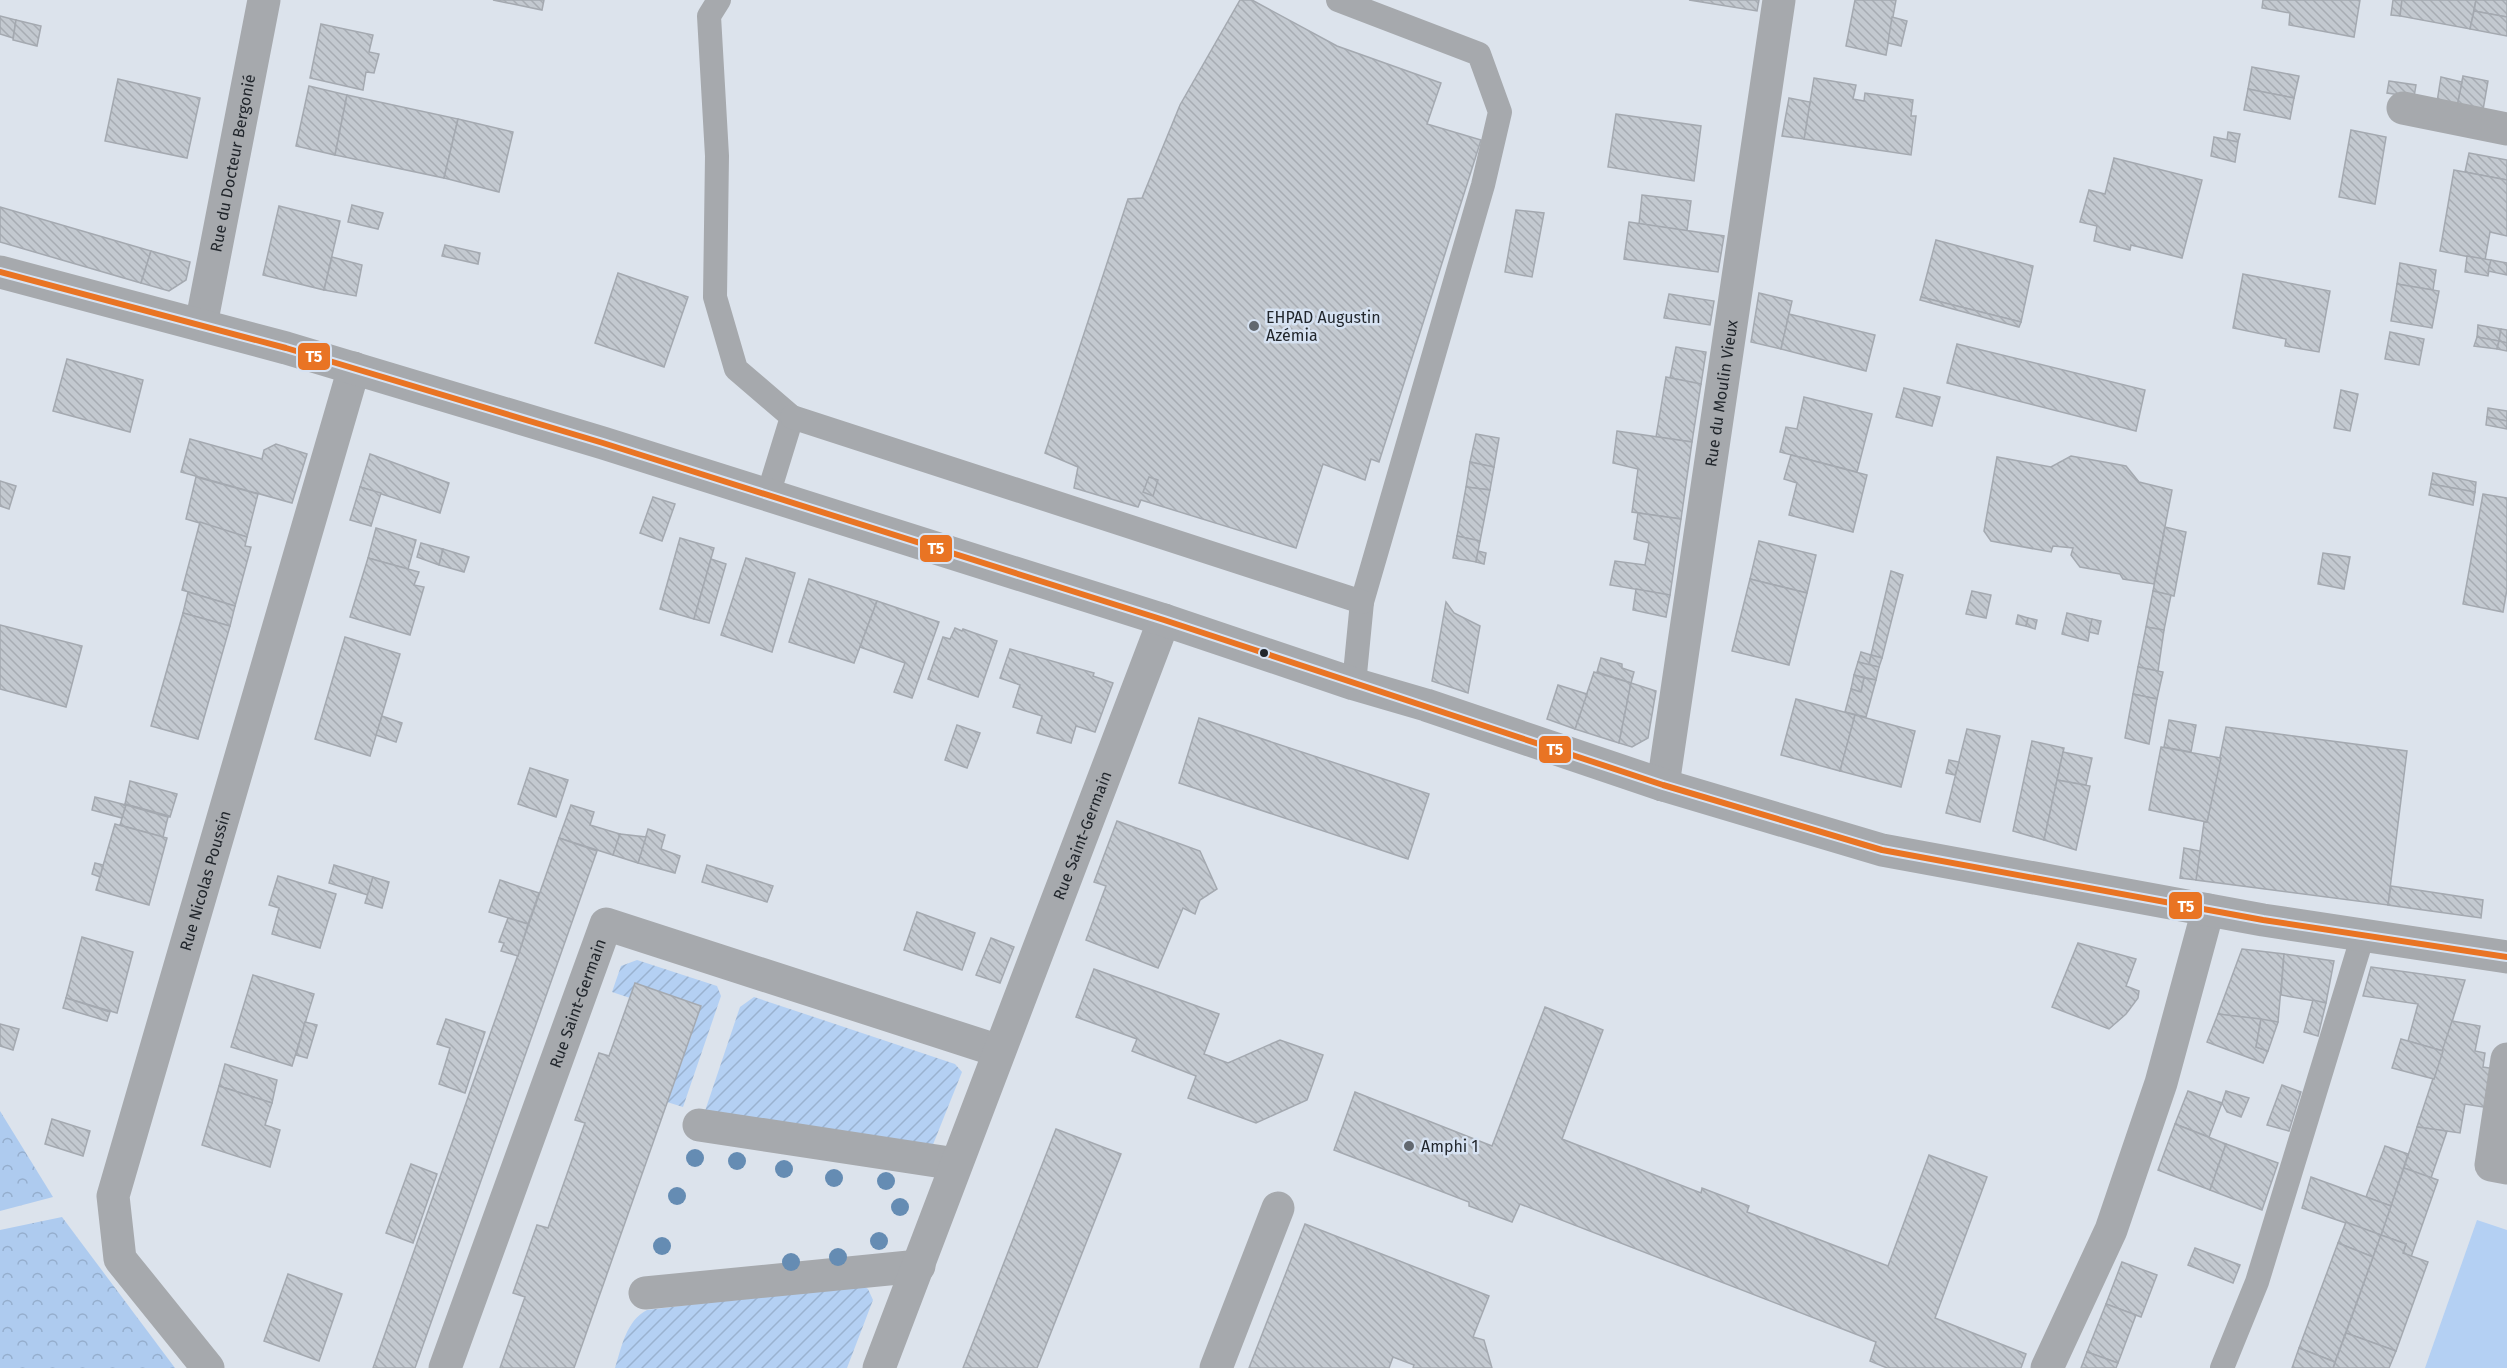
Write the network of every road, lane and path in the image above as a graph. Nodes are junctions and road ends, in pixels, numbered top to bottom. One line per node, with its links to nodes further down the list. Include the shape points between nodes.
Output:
1 (264, 0): 8 (street, Rue du Docteur Bergonié)
2 (719, 0): 10 (lane, via 709,16 717,156 715,297 736,369)
3 (1338, 0): 12 (lane, via 1479,54 1500,112 1483,185)
4 (1779, 0): 15 (street, Rue du Moulin Vieux)
5 (2403, 108): 6 (street)
6 (2507, 129)
7 (0, 272): 8 (street)
8 (201, 325): 9 (street)
9 (354, 368): 11 (street); 27 (street, Rue Nicolas Poussin, via 113,1196 120,1259)
10 (792, 417): 11 (lane); 12 (lane)
11 (768, 495): 13 (street)
12 (1362, 602): 14 (lane)
13 (1164, 620): 14 (street); 19 (street, Rue Saint-Germain)
14 (1354, 684): 15 (street)
15 (1663, 785): 16 (street, via 1882,850)
16 (2208, 910): 17 (street); 31 (street, via 2161,1083 2111,1230)
17 (2363, 935): 18 (street); 32 (lane, via 2257,1282)
18 (2507, 957)
19 (999, 1051): 22 (street, Rue Saint-Germain); 28 (street, Rue Saint-Germain, via 606,924)
20 (2507, 1059): 23 (street, via 2491,1165)
21 (699, 1125): 22 (street)
22 (956, 1164): 25 (street, Rue Saint-Germain)
23 (2507, 1168)
24 (1278, 1208): 30 (street)
25 (919, 1266): 26 (street); 29 (street, Rue Saint-Germain)
26 (645, 1293)
27 (208, 1368)
28 (445, 1368)
29 (879, 1368)
30 (1216, 1368)
31 (2048, 1368)
32 (2222, 1368)

